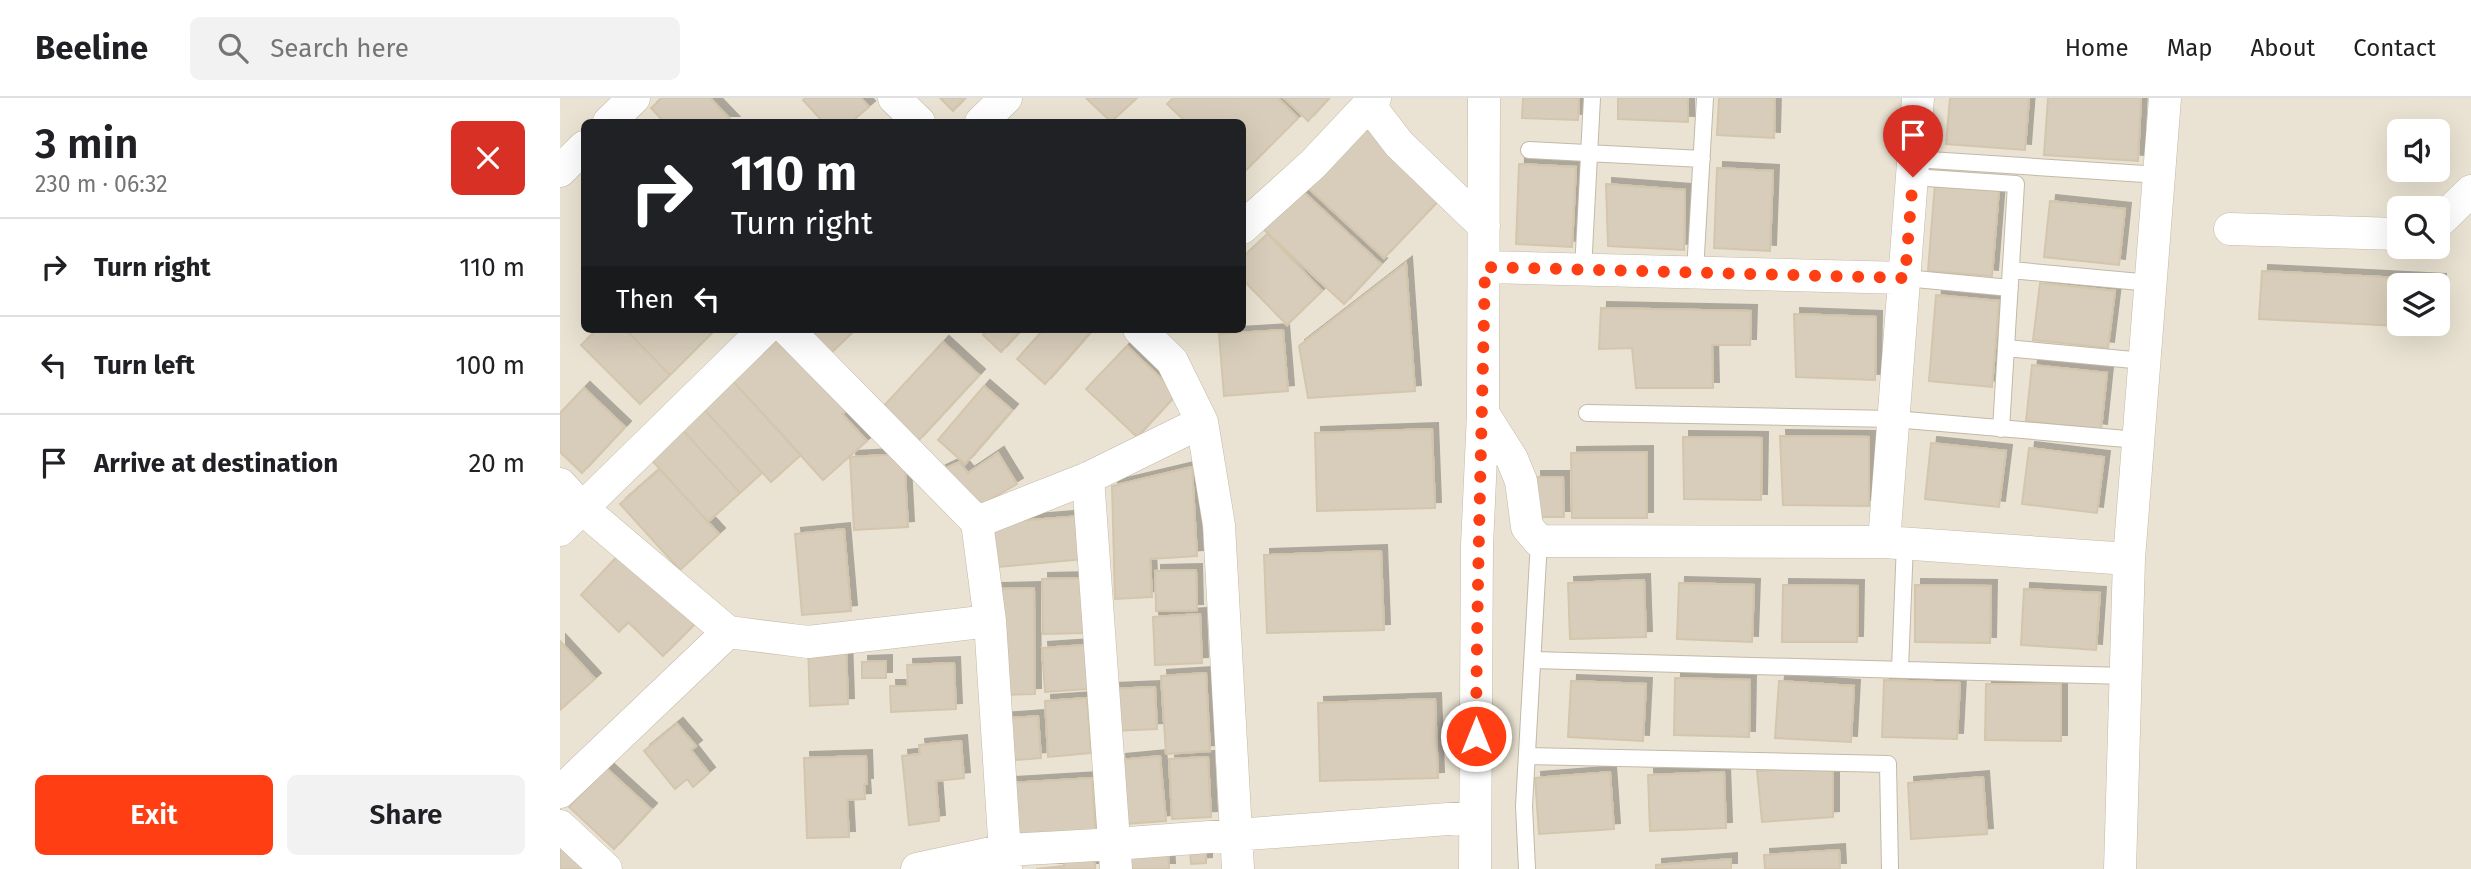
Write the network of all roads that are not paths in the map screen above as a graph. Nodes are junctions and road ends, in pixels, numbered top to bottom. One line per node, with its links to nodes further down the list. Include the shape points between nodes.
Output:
1 (634, 98): 10 (street)
2 (894, 98): 11 (street)
3 (1006, 98): 12 (street)
4 (1484, 98): 23 (street)
5 (1592, 98): 15 (lane)
6 (1705, 98): 16 (lane)
7 (1918, 98): 17 (street)
8 (2165, 98): 19 (street)
9 (1372, 101): 22 (street, via 1313,164); 23 (street, via 1399,145)
10 (612, 119)
11 (916, 119)
12 (984, 119)
13 (581, 150): 18 (street)
14 (1529, 150): 15 (lane)
15 (1589, 154): 16 (lane); 27 (lane)
16 (1702, 159): 29 (lane)
17 (1913, 168): 19 (lane); 28 (lane, via 2016,184); 30 (street)
18 (560, 171)
19 (2160, 175): 31 (street)
20 (2471, 191): 21 (street)
21 (2450, 211)
22 (1246, 224)
23 (1484, 226): 26 (street)
24 (2230, 229): 25 (street)
25 (2387, 234)
26 (1485, 267): 27 (street); 38 (street)
27 (1583, 270): 29 (street)
28 (2011, 270): 31 (lane); 32 (lane)
29 (1695, 272): 30 (street)
30 (1905, 278): 32 (lane); 40 (street)
31 (2151, 283): 37 (street)
32 (2010, 288): 36 (lane)
33 (761, 333): 46 (street)
34 (791, 333): 47 (street)
35 (1143, 333): 41 (street, via 1172,361)
36 (2006, 348): 37 (lane); 42 (lane)
37 (2144, 361): 43 (street)
38 (1483, 413): 49 (street, via 1512,458 1521,481 1527,527); 59 (street)
39 (1587, 413): 40 (lane)
40 (1894, 419): 42 (lane); 50 (street)
41 (1202, 422): 44 (street); 61 (street, via 1219,524)
42 (2001, 429): 43 (lane)
43 (2138, 440): 51 (street)
44 (1088, 478): 47 (street); 62 (street)
45 (560, 484): 46 (street)
46 (583, 509): 48 (street); 53 (street)
47 (977, 522): 52 (street)
48 (560, 530)
49 (1539, 541): 50 (street); 54 (lane)
50 (1895, 542): 51 (street); 55 (lane)
51 (2129, 559): 56 (street)
52 (990, 621): 53 (street, via 808,642); 63 (street)
53 (728, 632): 58 (street)
54 (1532, 660): 55 (lane); 57 (lane)
55 (1900, 669): 56 (lane)
56 (2126, 676): 70 (street)
57 (1527, 756): 68 (lane); 69 (lane, via 1888,764)
58 (560, 792)
59 (1475, 817): 61 (street); 67 (street)
60 (560, 826): 64 (street)
61 (1235, 835): 62 (street); 66 (street)
62 (1116, 856): 63 (street)
63 (1006, 859): 65 (street)
64 (606, 869)
65 (917, 869)
66 (1238, 869)
67 (1475, 869)
68 (1527, 869)
69 (1890, 869)
70 (2120, 869)

